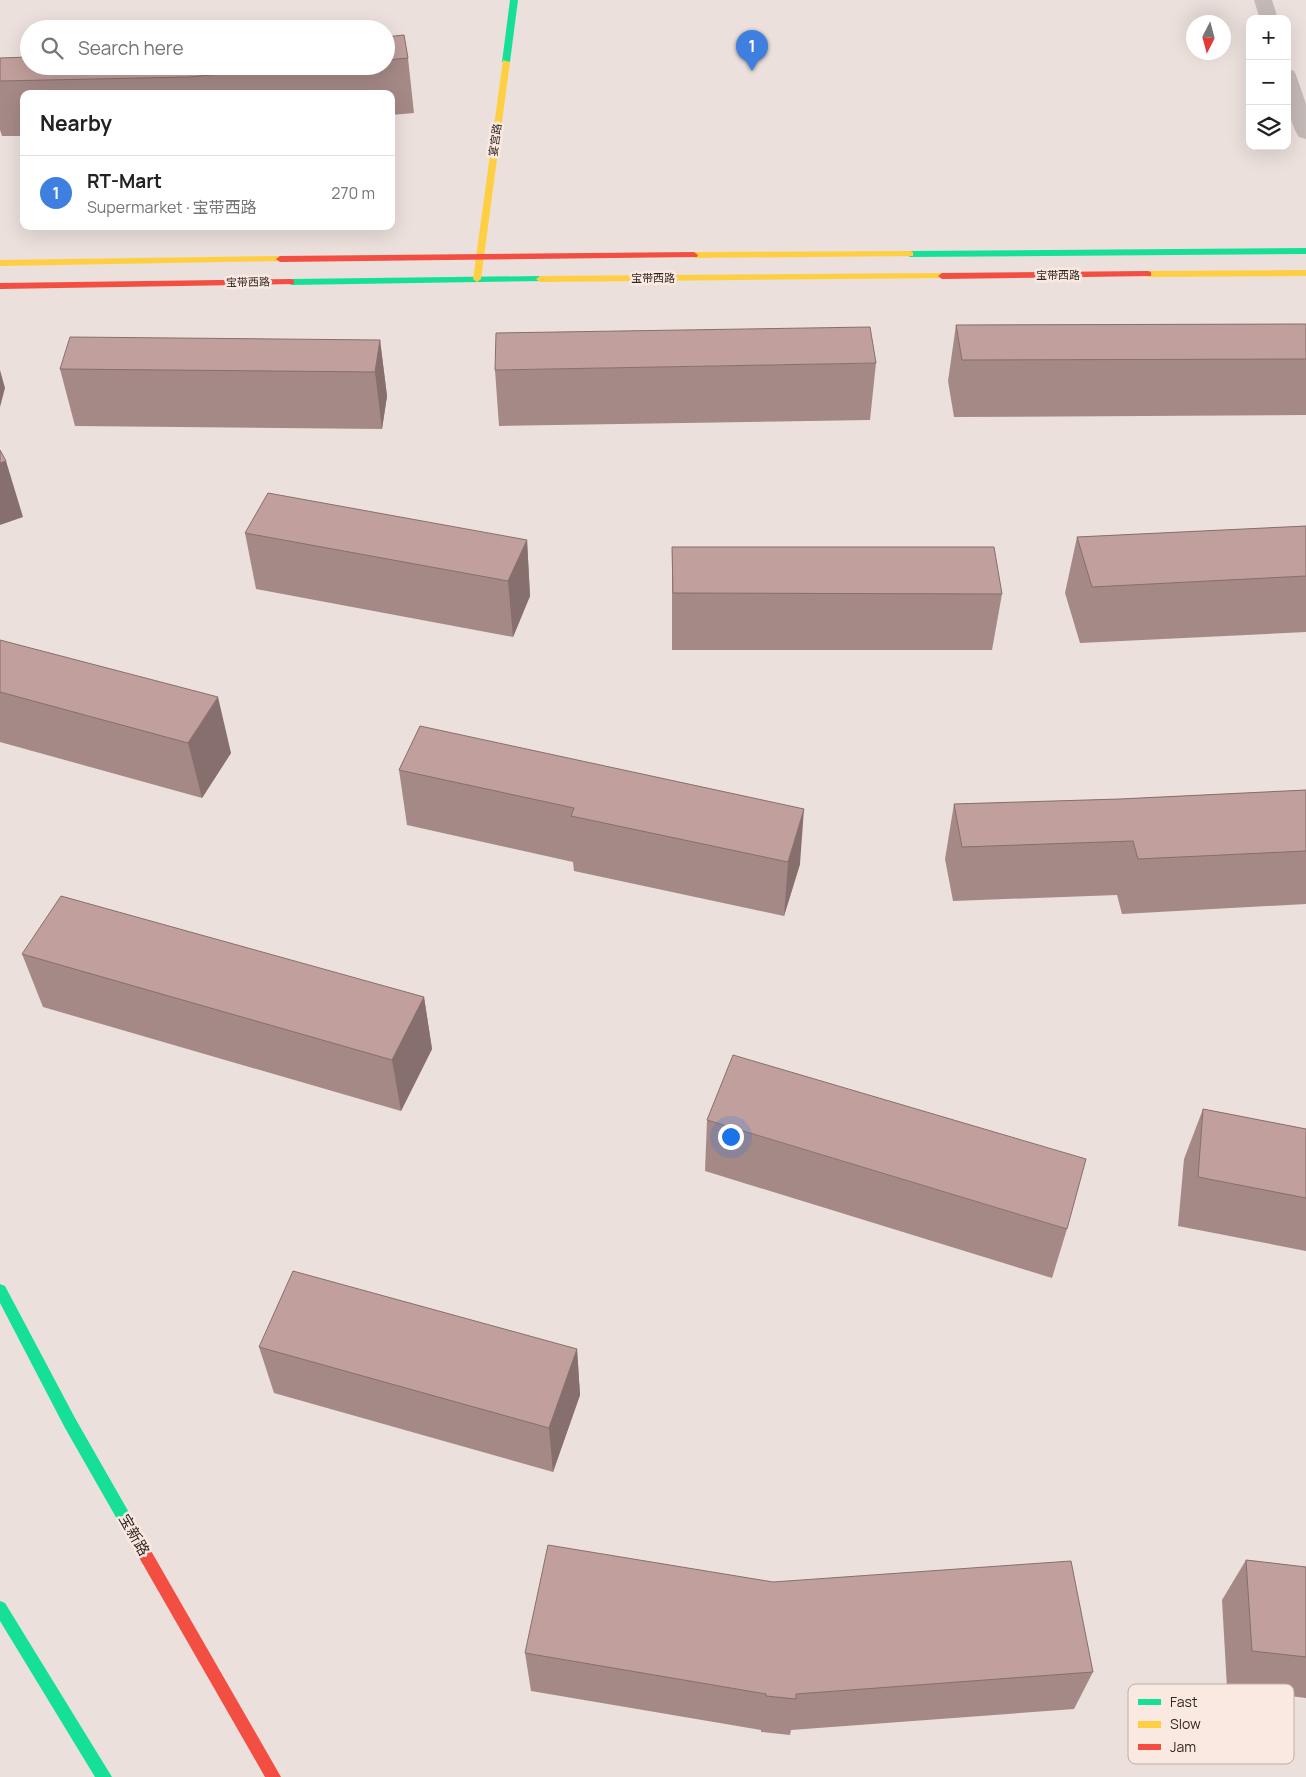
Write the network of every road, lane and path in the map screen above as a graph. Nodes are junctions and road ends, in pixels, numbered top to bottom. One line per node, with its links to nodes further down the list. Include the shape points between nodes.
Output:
1 (514, 0): 7 (main road, 宴宫路)
2 (1263, 0): 3 (street)
3 (1268, 15)
4 (1291, 87): 5 (street)
5 (1306, 133)
6 (1306, 251): 7 (main road, 宝带西路)
7 (479, 257): 8 (main road, 宝带西路); 10 (main road, 宴宫路)
8 (0, 263)
9 (1306, 273): 10 (main road, 宝带西路)
10 (478, 279): 11 (main road, 宝带西路)
11 (0, 286)
12 (0, 1290): 15 (main road, 宝新路, via 70,1423)
13 (0, 1608): 14 (main road)
14 (104, 1777)
15 (273, 1777)

